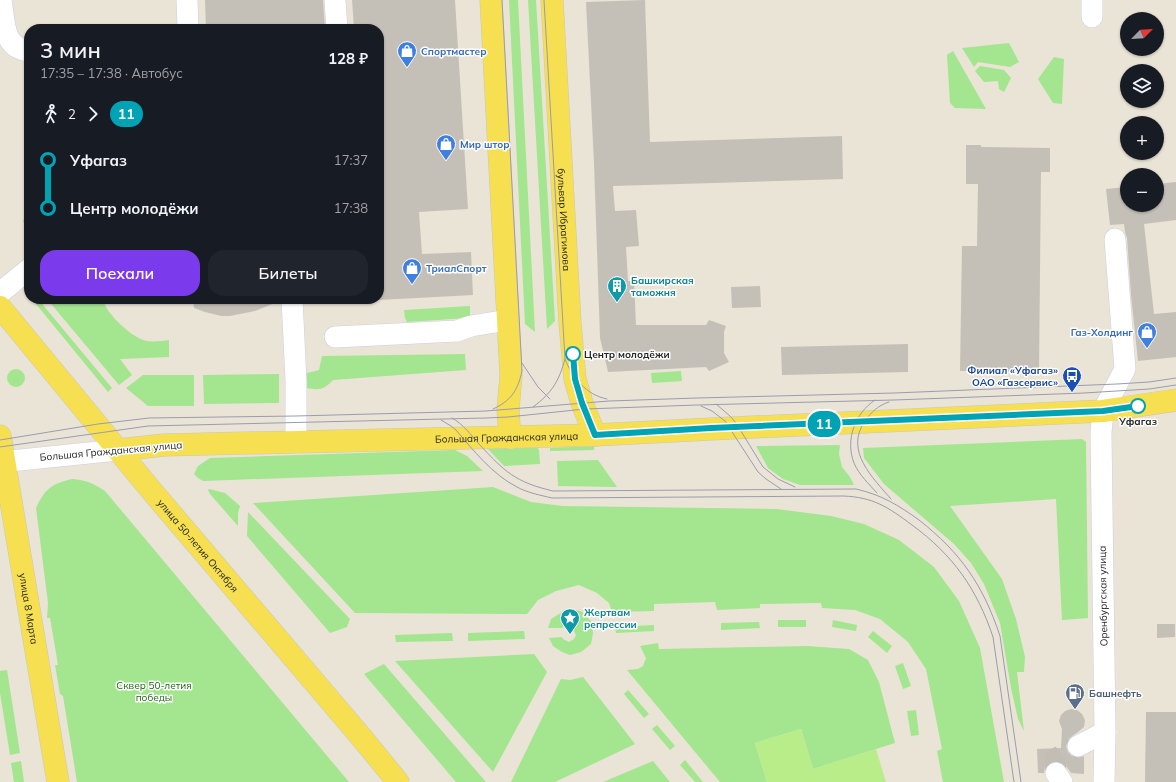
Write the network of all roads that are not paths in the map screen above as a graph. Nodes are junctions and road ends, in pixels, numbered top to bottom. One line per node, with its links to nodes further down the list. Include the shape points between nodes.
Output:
1 (2, 0): 8 (street, via 7,34 16,47)
2 (187, 0): 6 (street)
3 (336, 0): 7 (street)
4 (491, 0): 14 (main road)
5 (552, 0): 18 (main road, бульвар Ибрагимова, via 575,374 582,403)
6 (188, 24)
7 (336, 24)
8 (24, 50)
9 (1115, 239): 17 (street, via 1125,370)
10 (24, 273): 11 (street)
11 (0, 293)
12 (292, 304): 21 (street)
13 (0, 307): 22 (main road, улица 50-летия Октября)
14 (508, 320): 15 (street, via 457,331); 20 (main road)
15 (335, 337)
16 (1176, 400): 17 (main road, Большая Гражданская улица)
17 (1103, 411): 18 (main road, Большая Гражданская улица); 24 (street, Оренбургская улица, via 1100,433)
18 (595, 435): 20 (main road, Большая Гражданская улица)
19 (0, 436): 23 (main road, улица 8 Марта)
20 (510, 438): 21 (main road, Большая Гражданская улица)
21 (296, 442): 22 (main road, Большая Гражданская улица, via 164,444)
22 (118, 450): 23 (street, Большая Гражданская улица); 27 (main road, улица 50-летия Октября)
23 (2, 462): 26 (main road, улица 8 Марта)
24 (1105, 732): 25 (street); 28 (street, Оренбургская улица)
25 (1078, 746)
26 (58, 782)
27 (398, 782)
28 (1104, 782)

